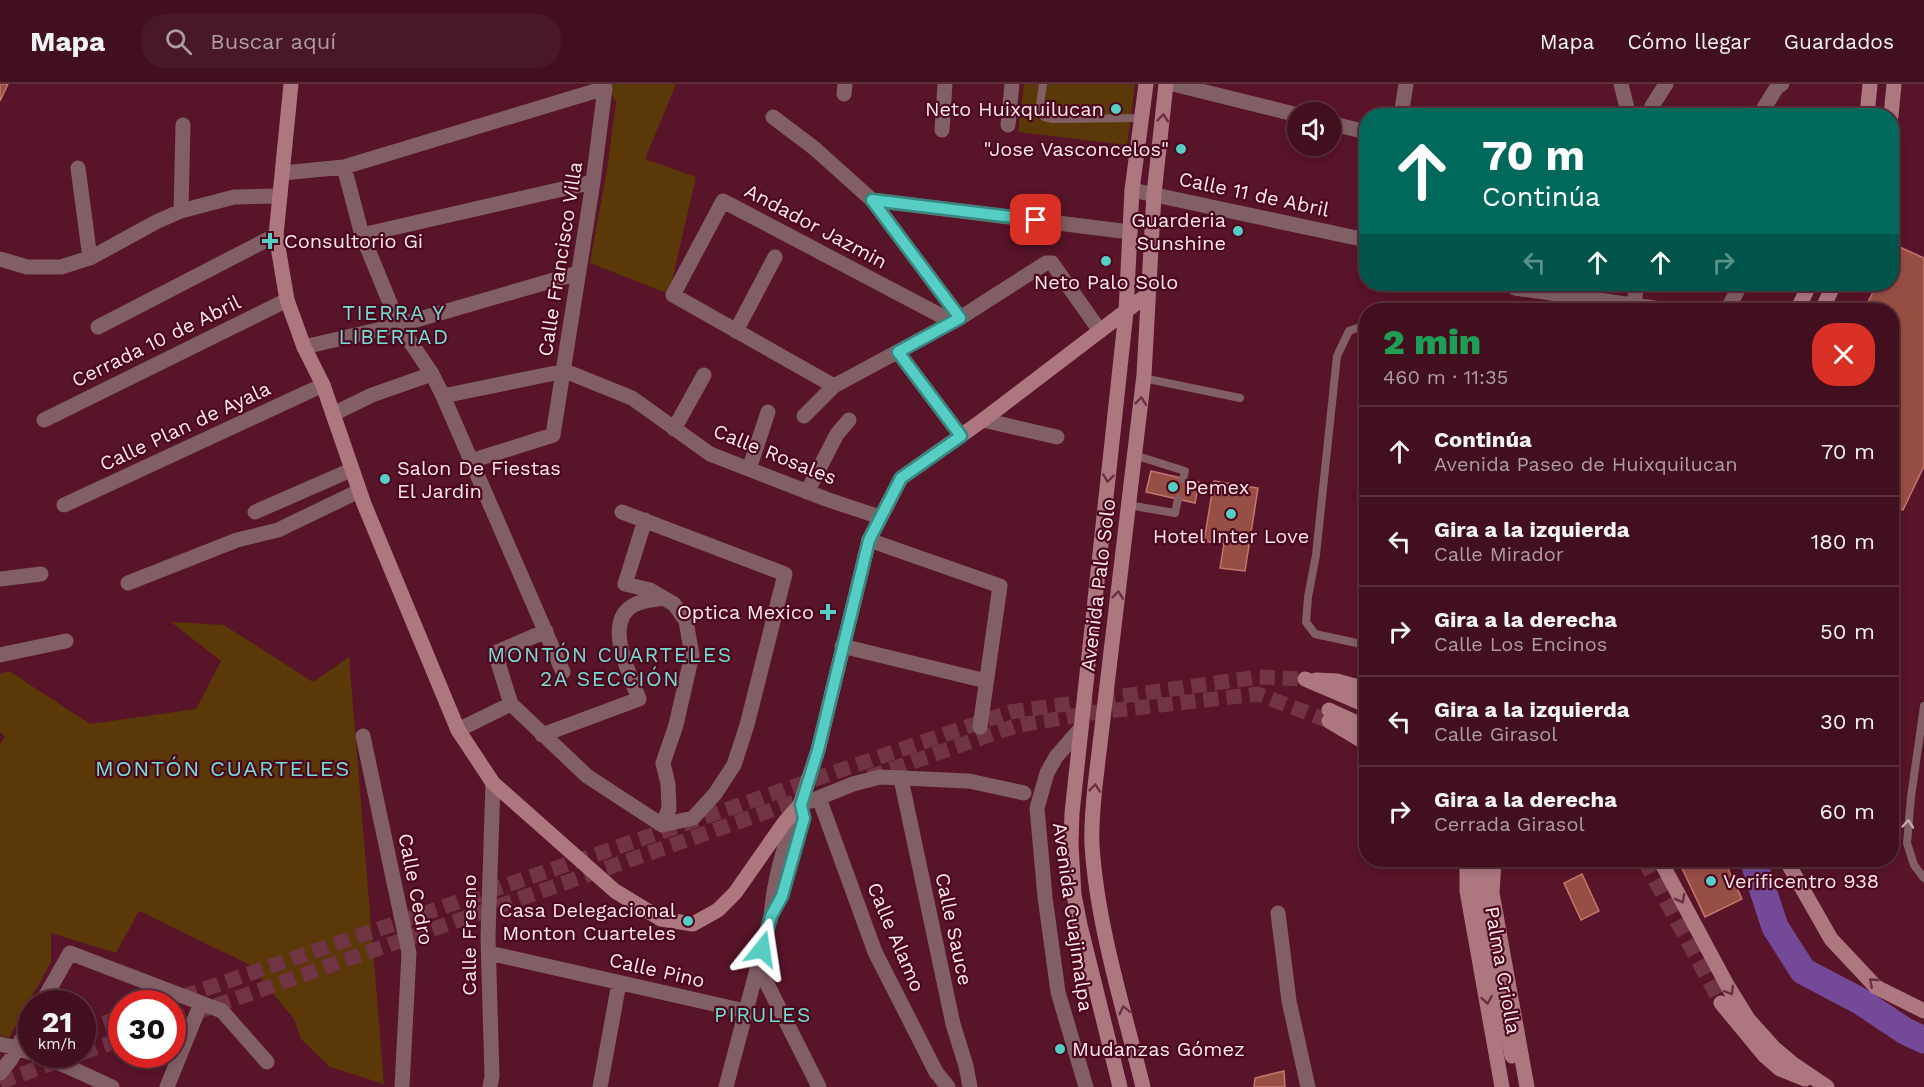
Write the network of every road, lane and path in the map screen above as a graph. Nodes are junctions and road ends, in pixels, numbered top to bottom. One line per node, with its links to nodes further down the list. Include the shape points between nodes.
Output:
1 (291, 84): 30 (main road)
2 (945, 84): 26 (street)
3 (1012, 84): 24 (street)
4 (1043, 84): 22 (lane, via 1039,110 1044,117)
5 (1146, 84): 22 (main road, Avenida Palo Solo)
6 (1166, 84): 33 (main road, Avenida Palo Solo, one-way to 6)
7 (1173, 84): 20 (street)
8 (1406, 84): 14 (street)
9 (1621, 84): 15 (street)
10 (1666, 84): 16 (street)
11 (1782, 84): 17 (street)
12 (1870, 84): 18 (main road)
13 (1894, 84): 19 (main road)
14 (1402, 108)
15 (1627, 108)
16 (1652, 108)
17 (1764, 108)
18 (1868, 108)
19 (1892, 108)
20 (1287, 112)
21 (773, 117): 35 (street)
22 (1142, 118): 32 (main road, Avenida Palo Solo)
23 (183, 125): 36 (street)
24 (1008, 125)
25 (1341, 126): 27 (street)
26 (942, 130)
27 (1359, 130)
28 (344, 167): 30 (street); 31 (street, Calle Francisco Villa, via 605,88); 39 (street)
29 (78, 168): 42 (street)
30 (283, 173): 34 (main road)
31 (593, 182): 39 (street); 44 (street, Calle Francisco Villa)
32 (1132, 190): 33 (street, Calle 11 de Abril); 37 (main road, Avenida Palo Solo)
33 (1154, 194): 40 (street, Calle 11 de Abril); 46 (main road, Avenida Palo Solo)
34 (280, 196): 36 (street, via 234,197); 38 (main road)
35 (872, 200): 37 (street); 50 (street)
36 (181, 211): 42 (street)
37 (1130, 232): 49 (main road, Avenida Palo Solo)
38 (276, 235): 47 (main road); 52 (street)
39 (362, 235): 51 (street)
40 (1359, 238)
41 (775, 257): 54 (street)
42 (90, 258): 43 (street, via 61,267 27,267)
43 (0, 259)
44 (578, 273): 51 (street); 58 (street, Calle Francisco Villa)
45 (1565, 291): 48 (street)
46 (1147, 295): 49 (main road); 61 (main road, Avenida Palo Solo)
47 (287, 300): 56 (main road); 69 (street, Cerrada 10 de Abril)
48 (1610, 303)
49 (1126, 312): 55 (main road); 90 (main road, Avenida Palo Solo, one-way to 90)
50 (956, 320): 54 (street, Andador Jazmin, via 723,201 673,295); 55 (street, via 1050,262); 57 (street)
51 (399, 325): 56 (street); 59 (street)
52 (98, 327)
53 (1359, 328): 98 (lane, via 1349,332 1337,356 1306,622 1315,634)
54 (736, 331): 63 (street)
55 (1100, 331): 71 (main road)
56 (304, 347): 62 (main road)
57 (898, 352): 63 (street); 73 (street)
58 (565, 371): 64 (street); 72 (street, Calle Rosales, via 633,398); 76 (street, Calle Francisco Villa, via 553,435)
59 (432, 374): 64 (street); 67 (street, via 372,395)
60 (704, 375): 72 (street)
61 (1143, 378): 65 (lane); 75 (main road, Avenida Palo Solo, one-way to 61)
62 (323, 385): 67 (main road); 83 (street, Calle Plan de Ayala)
63 (834, 386): 68 (street)
64 (443, 396): 76 (street)
65 (1240, 398)
66 (768, 412): 78 (street)
67 (333, 414): 77 (main road)
68 (804, 416)
69 (44, 420)
70 (849, 420): 81 (street, via 837,434)
71 (983, 420): 73 (main road); 74 (street)
72 (674, 429): 78 (street, Calle Rosales, via 710,454)
73 (961, 436): 87 (main road, via 901,478)
74 (1057, 438)
75 (1134, 455): 79 (lane, via 1185,471); 84 (main road, Avenida Palo Solo)
76 (471, 461): 96 (street)
77 (351, 470): 80 (main road); 85 (street)
78 (749, 470): 81 (street, Calle Rosales)
79 (1183, 479)
80 (359, 491): 94 (street, via 278,530 237,540); 110 (main road)
81 (807, 492): 87 (street, Calle Rosales)
82 (1178, 500): 84 (lane, via 1175,513)
83 (64, 505)
84 (1128, 505): 91 (main road, Avenida Palo Solo)
85 (255, 512)
86 (622, 512): 88 (street)
87 (880, 517): 89 (main road)
88 (645, 520): 95 (street, via 625,584); 119 (street, via 785,574 734,765 693,818)
89 (869, 540): 99 (main road); 102 (street, via 1000,586)
90 (1099, 561): 91 (main road); 109 (main road, Avenida Palo Solo)
91 (1122, 563): 132 (main road, Avenida Palo Solo, one-way to 91, via 1102,921 1092,830)
92 (41, 574): 93 (street)
93 (0, 579)
94 (128, 583)
95 (664, 598): 111 (street, via 636,603 618,624 619,639 639,699); 119 (street, via 674,604 686,621 692,655 663,763 669,809)
96 (546, 631): 101 (street); 105 (street, via 495,652)
97 (66, 641): 100 (street)
98 (1359, 643)
99 (843, 646): 102 (street); 118 (main road)
100 (0, 655)
101 (562, 672)
102 (986, 681): 108 (street)
103 (1359, 687): 104 (main road, via 1305,679)
104 (1359, 702)
105 (511, 704): 110 (street); 111 (street)
106 (1924, 706): 125 (lane, one-way to 106, via 1906,843)
107 (1359, 725): 113 (main road, via 1329,715)
108 (980, 727)
109 (1081, 728): 134 (main road, Avenida Palo Solo, via 1071,844 1076,905); 153 (street, Avenida Cuajimalpa, via 1047,772 1036,808 1058,992)
110 (458, 730): 115 (main road)
111 (542, 735): 119 (street, via 587,776)
112 (363, 736): 146 (street, Calle Cedro, via 409,953)
113 (1359, 738)
114 (901, 779): 116 (street, via 983,783); 117 (street, via 880,777); 152 (street, Calle Sauce)
115 (493, 783): 118 (main road, via 615,891 661,919 693,924 718,910 735,893); 129 (street, Calle Fresno)
116 (1024, 793)
117 (819, 798): 118 (street); 151 (street, Calle Alamo, via 875,952)
118 (801, 805): 130 (street, via 773,894)
119 (663, 825)
120 (1467, 867): 128 (main road, Palma Criolla)
121 (1480, 867): 158 (main road, bridge, via 1480,891 1493,970 1512,1056)
122 (1494, 867): 126 (main road, Palma Criolla)
123 (1664, 867): 159 (main road, one-way to 159, via 1748,1019 1774,1048)
124 (1790, 867): 138 (main road, one-way to 124, via 1876,987 1831,939)
125 (1924, 878)
126 (1495, 908): 128 (main road, via 1493,916 1484,922); 158 (main road, Palma Criolla)
127 (1278, 913): 156 (street, via 1289,1001)
128 (1471, 915): 157 (main road, Palma Criolla, one-way to 157)
129 (489, 953): 131 (street, Calle Pino); 147 (street, Calle Fresno)
130 (758, 966): 137 (street); 150 (street)
131 (619, 983): 137 (street, Calle Pino); 148 (street)
132 (1118, 983): 134 (main road); 155 (main road, Avenida Palo Solo, one-way to 132)
133 (49, 990): 135 (street, via 70,953)
134 (1095, 990): 154 (main road, Avenida Palo Solo)
135 (201, 1003): 142 (street, via 222,1011); 145 (street)
136 (1721, 1003): 159 (main road, via 1780,1069)
137 (745, 1011): 149 (street)
138 (1924, 1011)
139 (0, 1044): 141 (street)
140 (18, 1045): 141 (street)
141 (16, 1048): 143 (street); 144 (street)
142 (267, 1062)
143 (0, 1073)
144 (112, 1087)
145 (167, 1087)
146 (402, 1087)
147 (490, 1087)
148 (600, 1087)
149 (726, 1087)
150 (819, 1087)
151 (948, 1087)
152 (970, 1087)
153 (1086, 1087)
154 (1120, 1087)
155 (1143, 1087)
156 (1308, 1087)
157 (1502, 1087)
158 (1527, 1087)
159 (1826, 1087)

